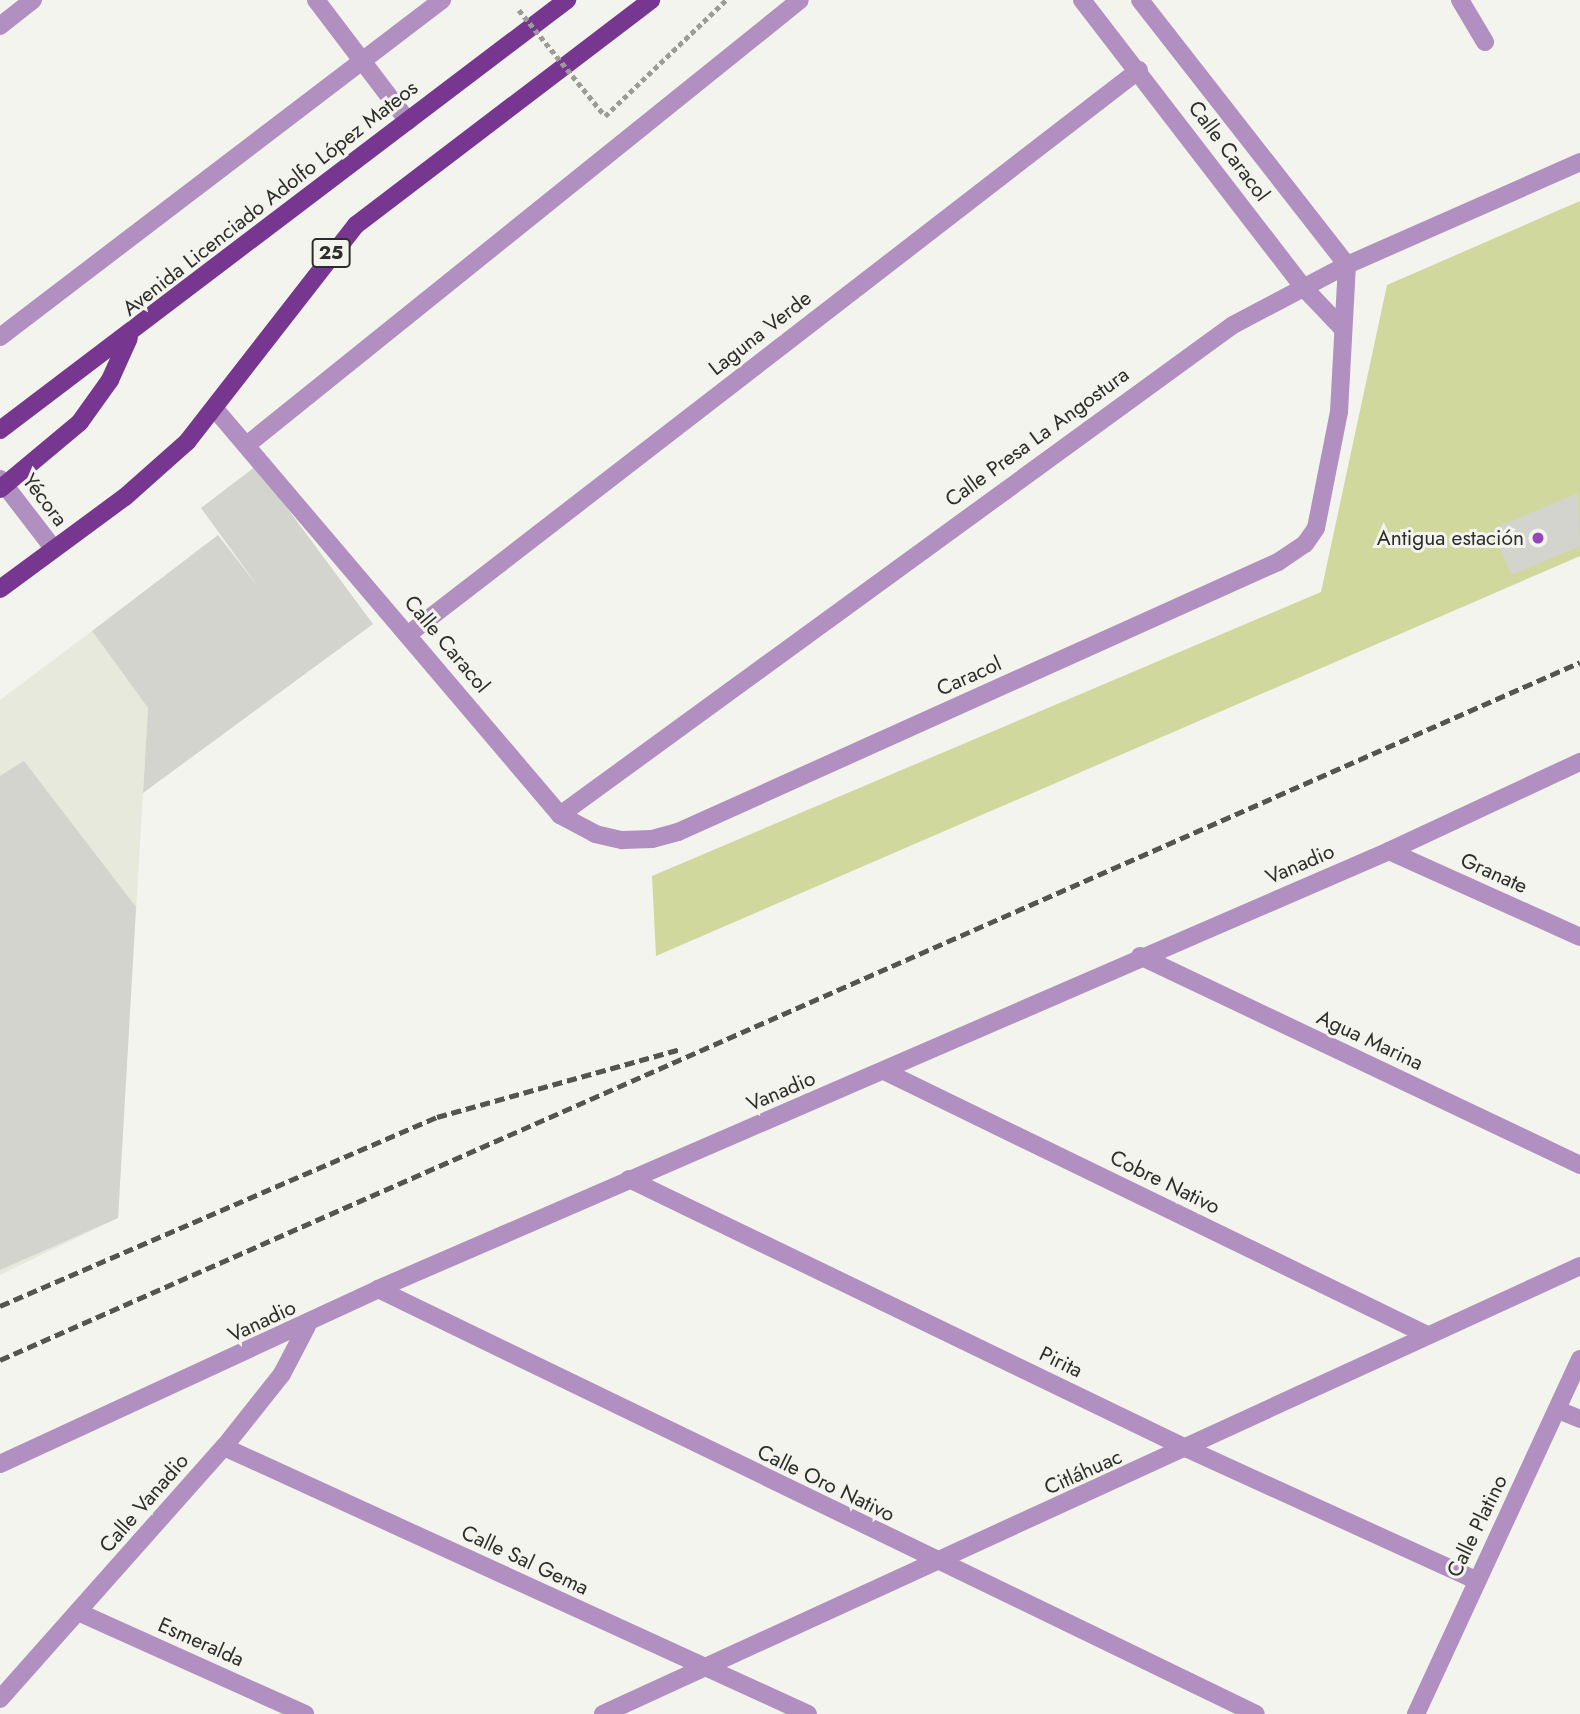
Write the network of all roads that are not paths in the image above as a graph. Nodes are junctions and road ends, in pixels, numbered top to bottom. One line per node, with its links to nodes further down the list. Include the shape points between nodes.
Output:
1 (33, 0): 10 (street)
2 (316, 0): 12 (street)
3 (442, 0): 12 (street)
4 (567, 0): 14 (main road, Avenida Licenciado Adolfo López Mateos)
5 (651, 0): 21 (main road, 25, via 356,225)
6 (800, 0): 23 (street)
7 (1082, 0): 13 (street, Calle Caracol)
8 (1140, 0): 16 (street, Calle Caracol)
9 (1460, 0): 11 (street)
10 (0, 26)
11 (1485, 42)
12 (364, 64): 14 (street); 20 (street)
13 (1139, 70): 17 (street, Calle Caracol); 27 (street, Laguna Verde)
14 (408, 121): 19 (main road, Avenida Licenciado Adolfo López Mateos)
15 (1580, 162): 16 (street, Calle Presa La Angostura)
16 (1347, 265): 17 (street, Calle Presa La Angostura); 18 (street)
17 (1303, 287): 18 (street, Calle Caracol); 29 (street, Calle Presa La Angostura, via 1201,346)
18 (1342, 328): 30 (street, Caracol, via 1339,412 1323,506 1305,544 1278,562)
19 (130, 335): 22 (main road, Avenida Licenciado Adolfo López Mateos); 24 (main road, via 110,380 80,422)
20 (0, 337)
21 (215, 410): 23 (street, Calle Caracol); 25 (main road, 25, via 155,472)
22 (0, 430)
23 (248, 444): 27 (street, Calle Caracol)
24 (2, 484): 25 (street, Yécora)
25 (54, 549): 26 (main road, 25)
26 (0, 589)
27 (410, 633): 29 (street, Calle Caracol)
28 (1580, 762): 31 (street, Vanadio)
29 (560, 815): 30 (street, Calle Caracol, via 585,830 622,840)
30 (678, 832)
31 (1388, 851): 32 (street, Granate); 33 (street, Vanadio)
32 (1580, 937)
33 (1140, 956): 34 (street, Vanadio); 35 (street, Agua Marina)
34 (886, 1072): 36 (street, Vanadio); 40 (street, Cobre Nativo)
35 (1580, 1165)
36 (629, 1179): 38 (street, Vanadio); 45 (street, Pirita)
37 (1580, 1266): 40 (street, Citláhuac)
38 (378, 1289): 39 (street, Vanadio); 47 (street, Calle Oro Nativo)
39 (307, 1326): 44 (street, Calle Vanadio, via 282,1374); 46 (street, Vanadio)
40 (1424, 1334): 45 (street, Citláhuac)
41 (1580, 1359): 42 (street, Calle Platino)
42 (1558, 1410): 43 (street); 48 (street, Calle Platino)
43 (1580, 1419)
44 (224, 1447): 49 (street, Calle Vanadio); 50 (street, Calle Sal Gema)
45 (1188, 1449): 47 (street, Citláhuac); 48 (street, Pirita)
46 (0, 1464)
47 (938, 1562): 50 (street, Citláhuac); 55 (street, Calle Oro Nativo)
48 (1476, 1580): 56 (street, Calle Platino)
49 (78, 1612): 51 (street, Calle Vanadio); 52 (street, Esmeralda)
50 (706, 1668): 53 (street, Citláhuac); 54 (street, Calle Sal Gema)
51 (0, 1699)
52 (305, 1714)
53 (603, 1714)
54 (808, 1714)
55 (1256, 1714)
56 (1416, 1714)

